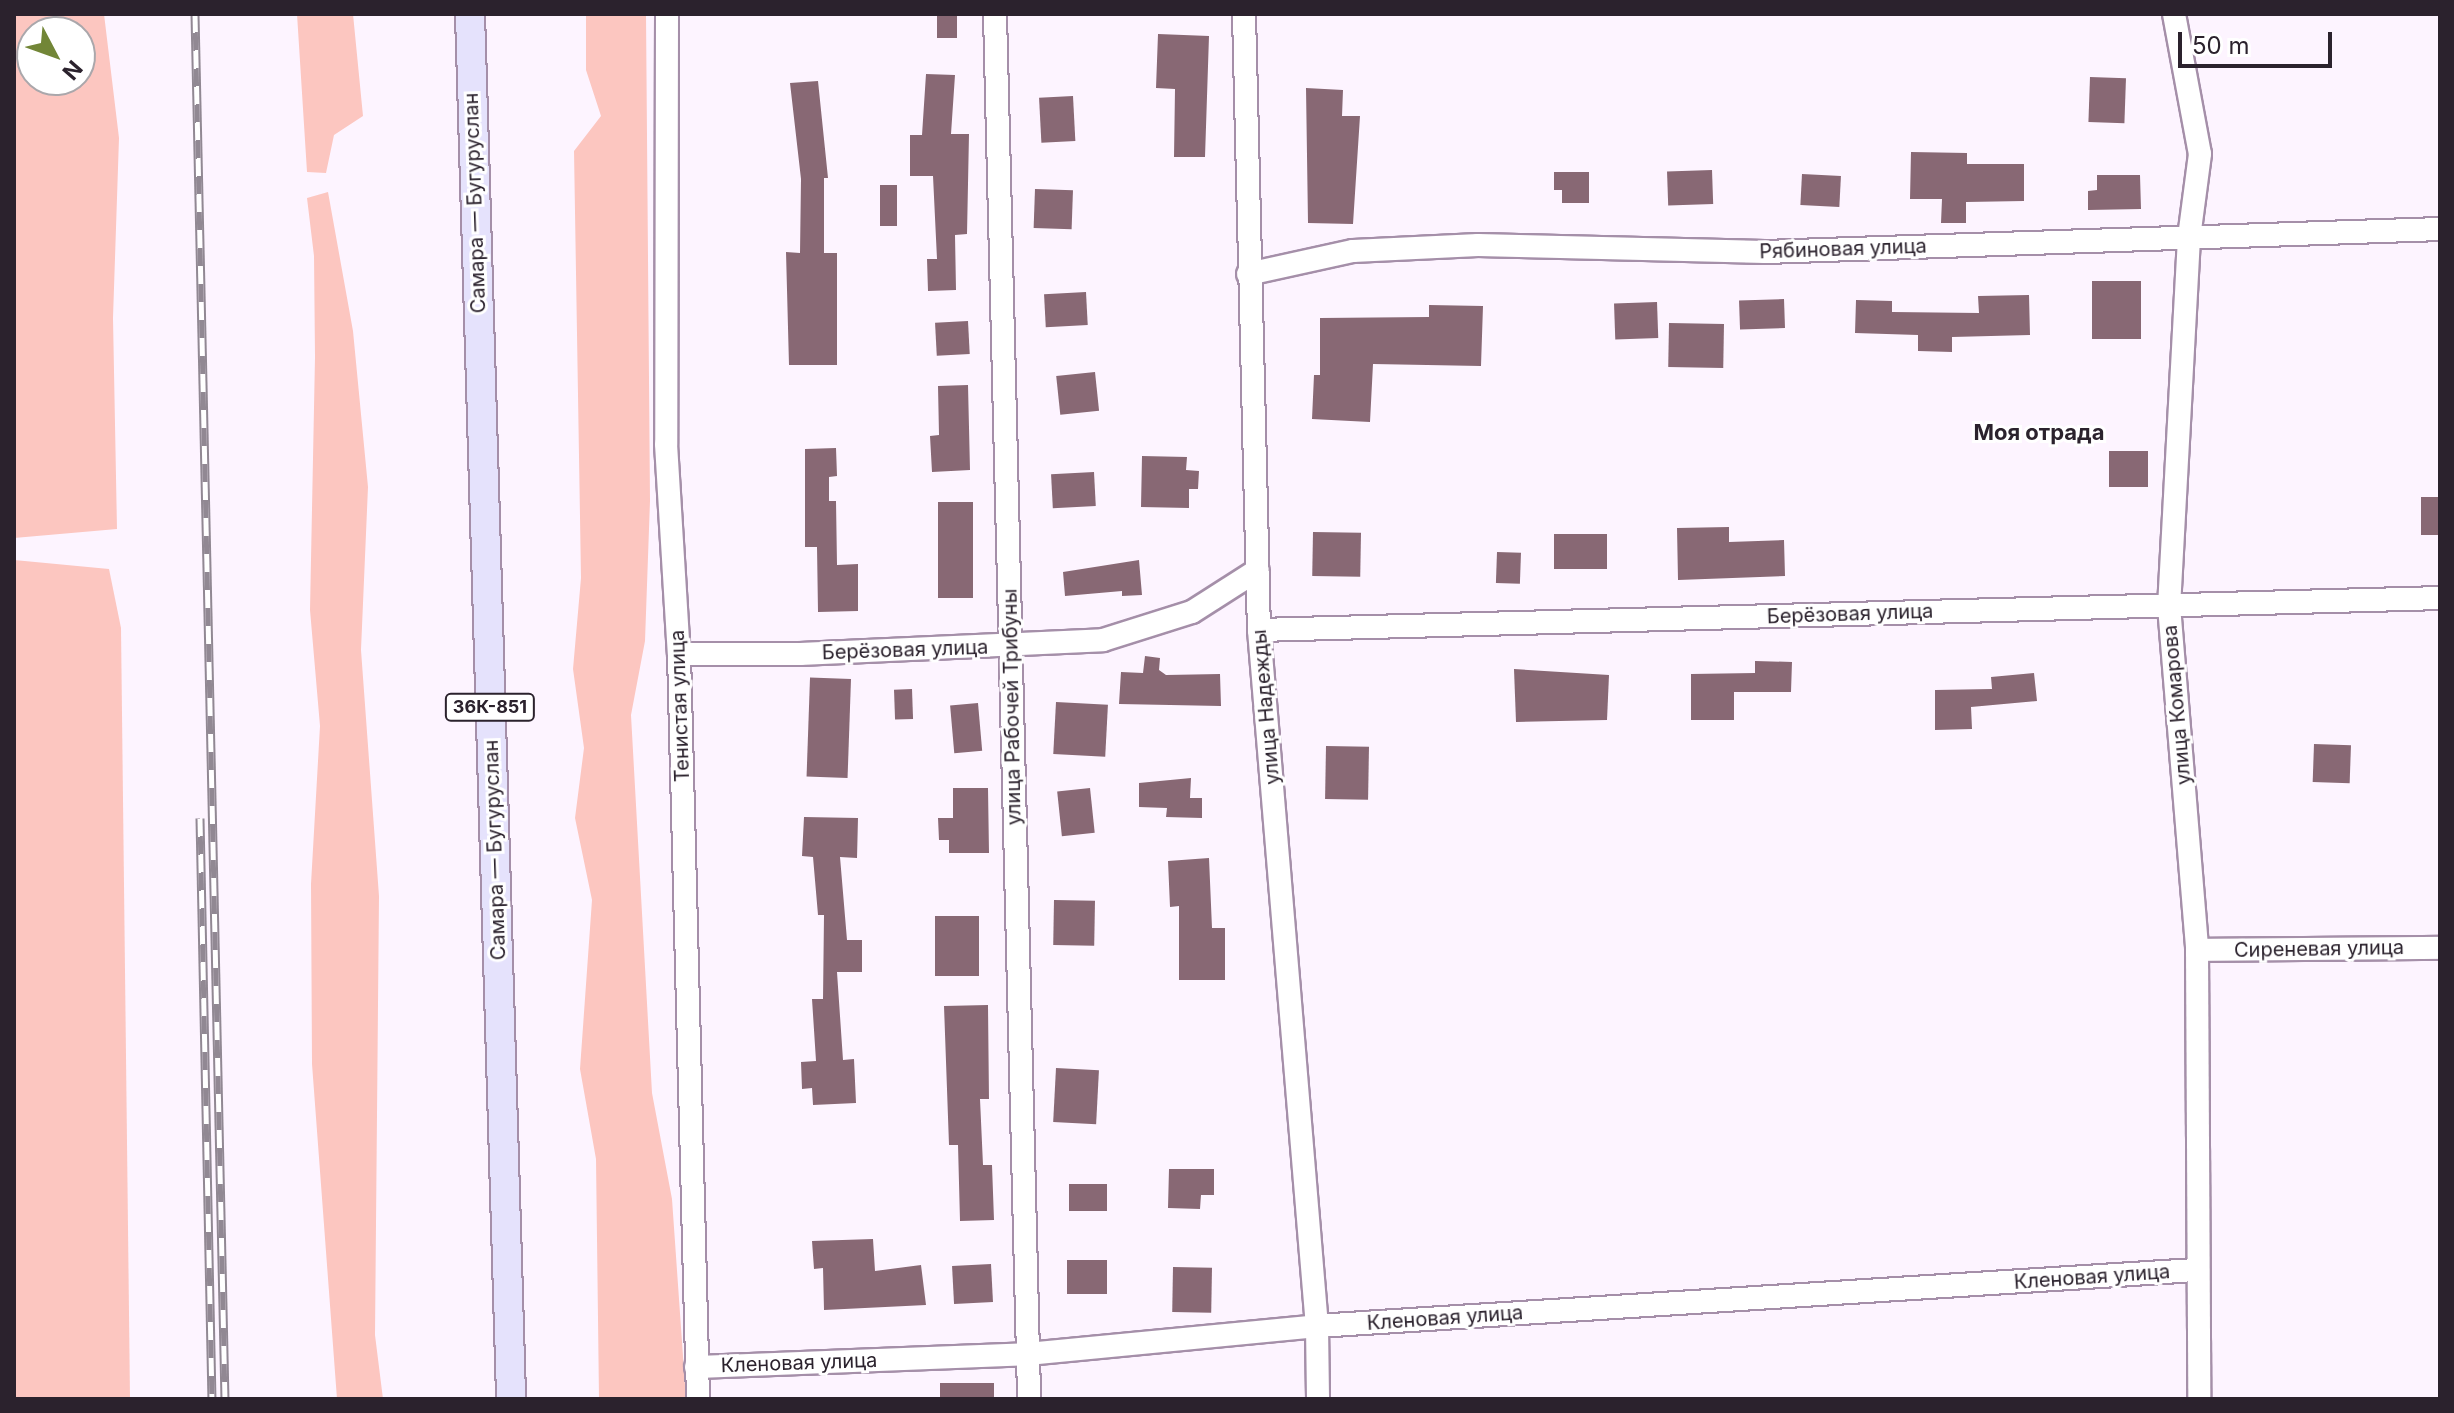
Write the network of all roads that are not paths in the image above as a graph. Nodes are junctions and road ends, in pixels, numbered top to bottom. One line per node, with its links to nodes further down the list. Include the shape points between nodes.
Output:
1 (470, 14): 21 (main road, Самара — Бугуруслан / 36К-851)
2 (667, 14): 14 (street, Тенистая улица, via 666,444)
3 (995, 14): 13 (street, улица Рабочей Трибуны)
4 (1244, 14): 8 (street, улица Надежды)
5 (2174, 14): 7 (street, улица Комарова, via 2200,154)
6 (2440, 229): 7 (street, Рябиновая улица)
7 (2189, 238): 8 (street, Рябиновая улица, via 1765,252 1478,245 1353,251); 11 (street, улица Комарова)
8 (1248, 274): 9 (street, улица Надежды)
9 (1258, 570): 12 (street, улица Надежды); 13 (street, Берёзовая улица, via 1192,612 1103,640)
10 (2440, 598): 11 (street, Берёзовая улица)
11 (2169, 606): 12 (street, Берёзовая улица); 16 (street, улица Комарова)
12 (1259, 630): 18 (street, улица Надежды)
13 (1011, 646): 14 (street, Берёзовая улица); 19 (street, улица Рабочей Трибуны)
14 (679, 654): 20 (street, Тенистая улица)
15 (2440, 948): 16 (street, Сиреневая улица)
16 (2197, 950): 17 (street, улица Комарова)
17 (2195, 1270): 18 (street, Кленовая улица); 25 (street, улица Комарова)
18 (1317, 1326): 19 (street, Кленовая улица); 24 (street, улица Надежды)
19 (1028, 1354): 20 (street, Кленовая улица); 23 (street, улица Рабочей Трибуны)
20 (696, 1367): 22 (street, Тенистая улица)
21 (511, 1399)
22 (698, 1399)
23 (1029, 1399)
24 (1318, 1399)
25 (2199, 1399)

